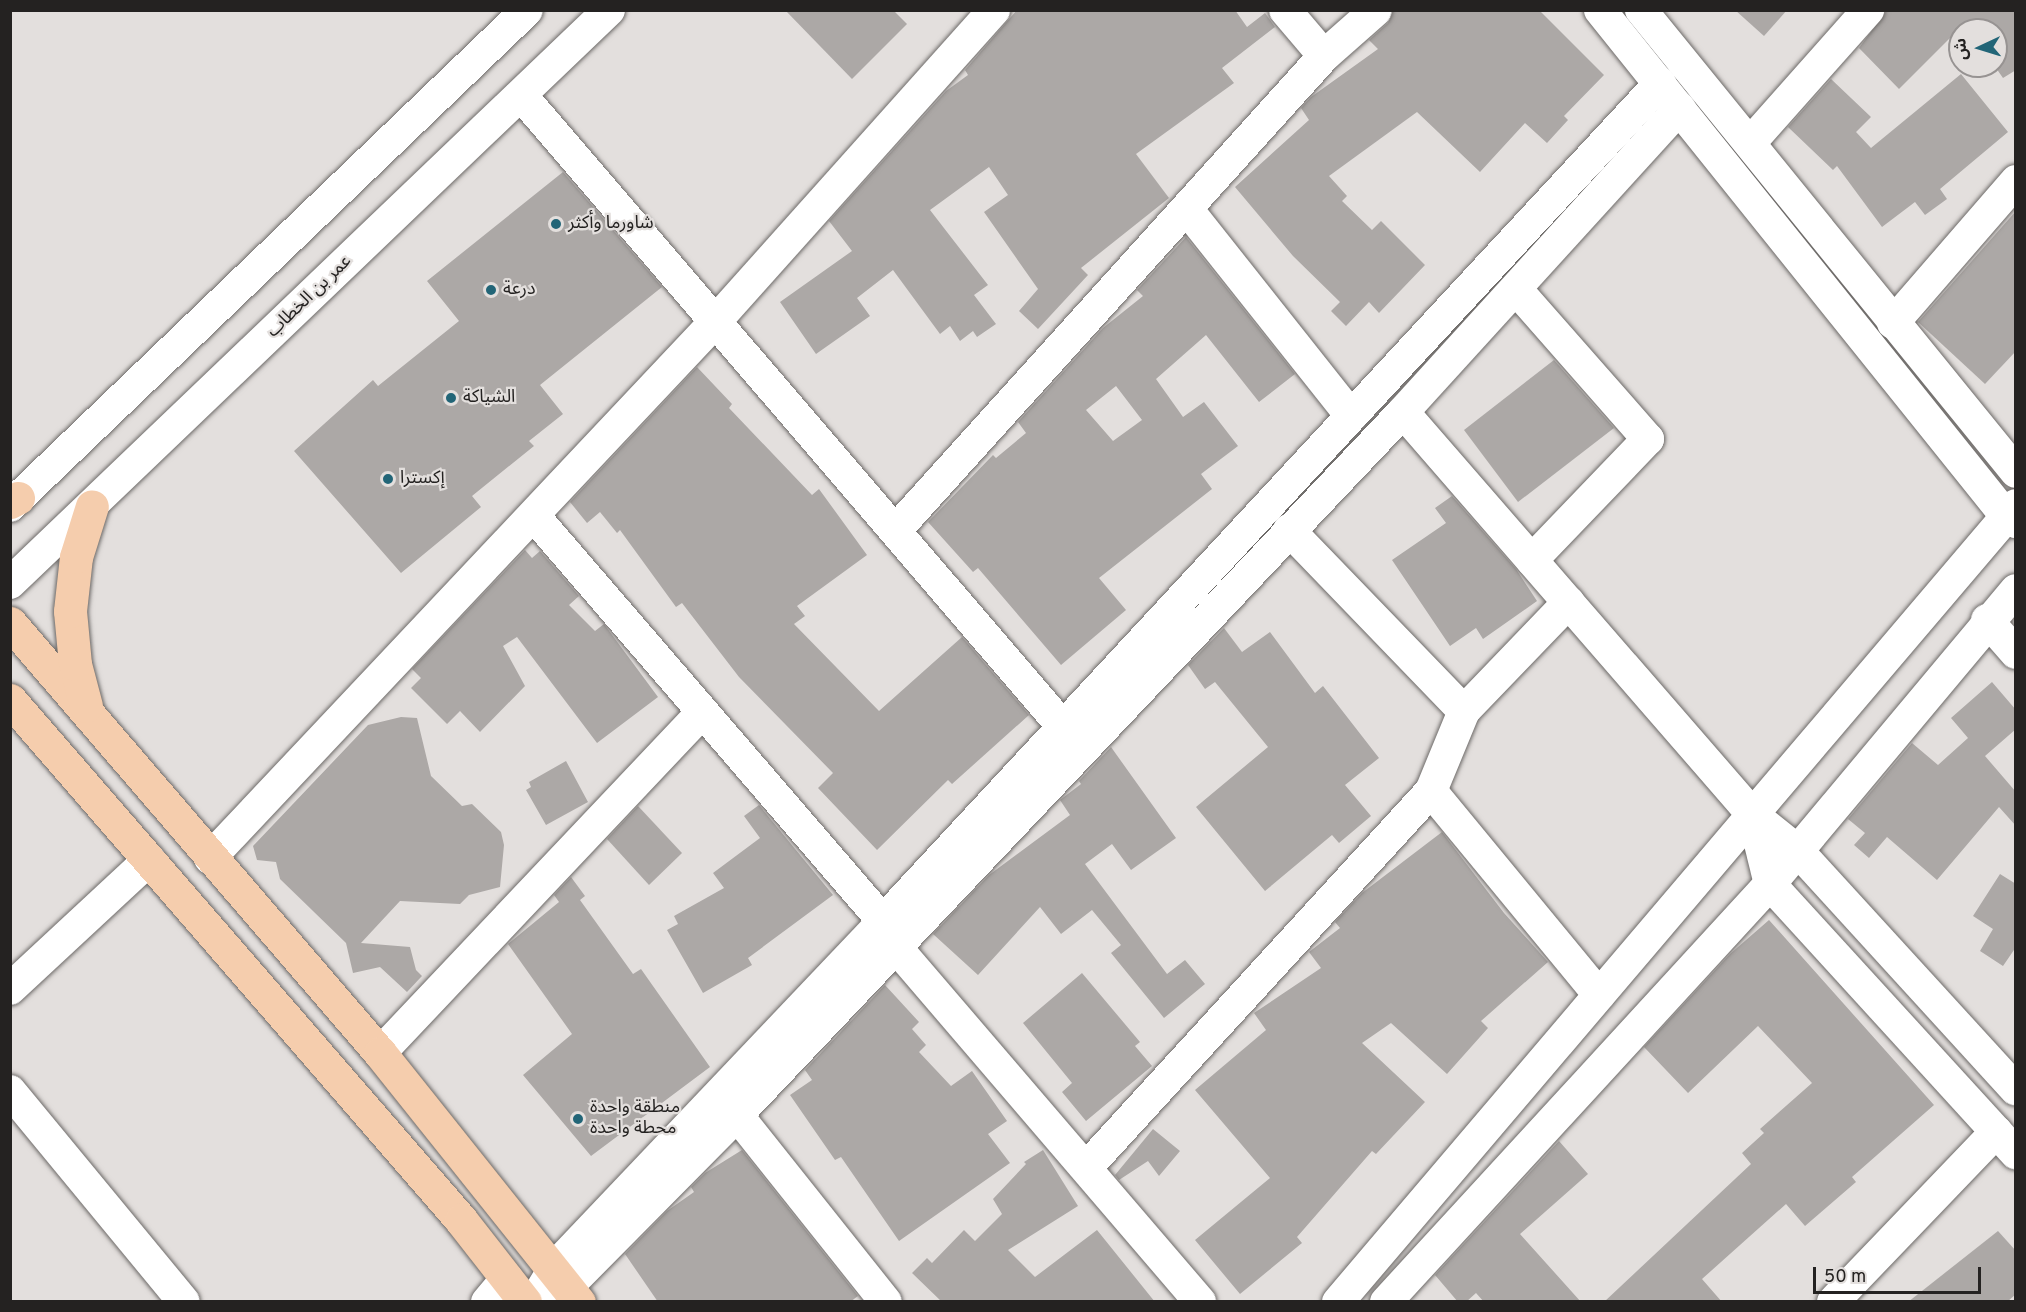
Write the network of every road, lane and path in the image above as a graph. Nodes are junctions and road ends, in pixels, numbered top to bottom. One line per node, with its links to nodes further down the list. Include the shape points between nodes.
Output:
1 (527, 10): 22 (street)
2 (609, 10): 11 (street, عمر بن الخطاب)
3 (994, 10): 17 (street)
4 (1285, 10): 9 (street)
5 (1376, 10): 9 (street)
6 (1600, 10): 10 (street)
7 (1641, 10): 13 (street)
8 (1868, 10): 13 (street)
9 (1324, 56): 15 (street)
10 (1660, 83): 12 (street); 20 (street)
11 (520, 95): 17 (street); 23 (street, عمر بن الخطاب)
12 (1680, 108): 16 (street); 24 (street)
13 (1750, 143): 18 (street)
14 (2016, 182): 18 (street)
15 (1187, 209): 20 (street); 27 (street)
16 (1516, 289): 19 (street); 28 (street, via 1648,439)
17 (716, 322): 25 (street); 27 (street)
18 (1893, 323): 21 (street)
19 (1403, 412): 26 (street); 28 (street)
20 (1351, 416): 39 (street)
21 (2016, 472)
22 (13, 502)
23 (92, 506): 29 (street, عمر بن الخطاب); 38 (main road, via 76,557 70,611 75,664)
24 (2012, 514): 41 (street)
25 (534, 516): 37 (street); 43 (street)
26 (1289, 530): 36 (street); 46 (street)
27 (895, 531): 39 (street)
28 (1532, 560): 31 (street)
29 (10, 583)
30 (2016, 590): 32 (street)
31 (1569, 602): 36 (street); 41 (street)
32 (1987, 620): 34 (street); 42 (street)
33 (10, 623): 38 (main road)
34 (2016, 653)
35 (10, 700): 44 (main road)
36 (1464, 711): 40 (street)
37 (702, 712): 46 (street); 49 (street)
38 (90, 716): 43 (main road)
39 (1062, 727): 46 (street)
40 (1431, 791): 48 (street); 55 (street)
41 (1753, 815): 42 (street); 45 (street); 48 (street)
42 (1798, 851): 45 (street); 50 (street)
43 (210, 858): 49 (main road)
44 (149, 860): 47 (street); 56 (main road)
45 (1770, 884): 53 (street); 59 (street)
46 (889, 933): 52 (street); 55 (street); 57 (street)
47 (10, 989)
48 (1599, 995): 64 (street)
49 (380, 1053): 54 (main road)
50 (2016, 1090)
51 (10, 1091): 60 (street)
52 (737, 1115): 57 (street); 62 (street)
53 (2006, 1142): 65 (street)
54 (471, 1166): 56 (main road); 57 (main road)
55 (1087, 1167): 63 (street)
56 (440, 1196): 58 (main road)
57 (561, 1289): 61 (street)
58 (507, 1294)
59 (1394, 1299)
60 (184, 1302)
61 (534, 1302)
62 (886, 1302)
63 (1200, 1302)
64 (1338, 1302)
65 (1833, 1302)

